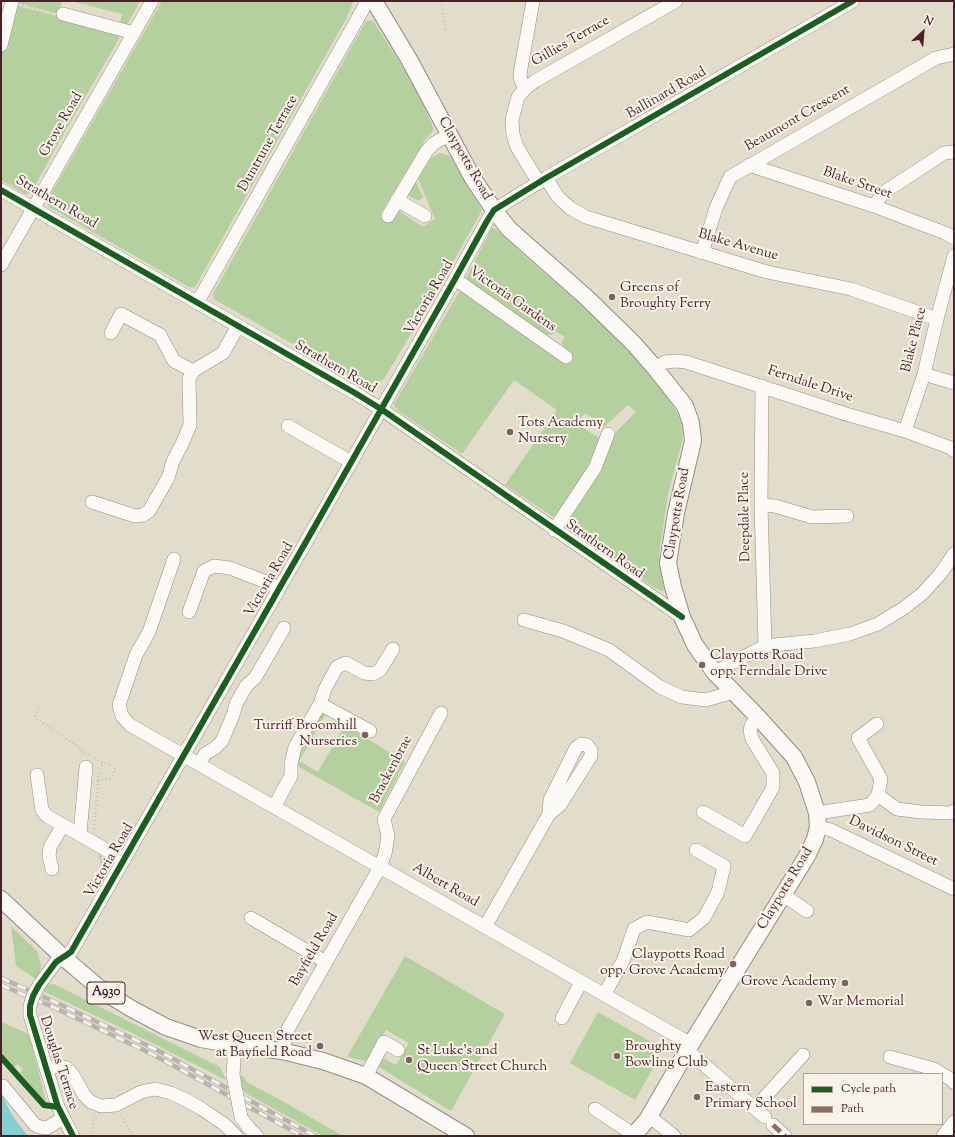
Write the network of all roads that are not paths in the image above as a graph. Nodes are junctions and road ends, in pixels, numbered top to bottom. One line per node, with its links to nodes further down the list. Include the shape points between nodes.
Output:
1 (152, 1): 10 (street, Grove Road)
2 (369, 1): 30 (street, Duntrune Terrace)
3 (374, 1): 14 (main road, Claypotts Road, via 410,61)
4 (533, 1): 13 (street, via 520,74)
5 (676, 1): 13 (street, Gillies Terrace)
6 (853, 1): 17 (street, Ballinard Road)
7 (12, 2): 9 (street)
8 (62, 14): 10 (street)
9 (5, 15): 11 (street)
10 (134, 33): 21 (street, Grove Road)
11 (1, 45)
12 (954, 54): 16 (street, Beaumont Crescent, via 936,58)
13 (525, 89): 17 (street, Blake Avenue, via 514,107 513,134 517,147)
14 (448, 135): 19 (street, via 433,144 426,152); 22 (main road, Claypotts Road)
15 (954, 152): 20 (street, via 944,153 883,193)
16 (749, 165): 20 (street, Blake Street); 26 (street, Beaumont Crescent, via 730,177 716,208)
17 (542, 180): 22 (street, Ballinard Road); 26 (street, Blake Avenue, via 570,208 586,217)
18 (1, 190): 21 (street, Strathern Road)
19 (397, 200): 23 (street); 24 (street)
20 (874, 206): 25 (street, Blake Street)
21 (33, 209): 28 (street, Grove Road); 30 (street, Strathern Road)
22 (494, 210): 29 (street, Victoria Road); 35 (main road, Claypotts Road, via 509,229 587,298)
23 (388, 216)
24 (425, 216)
25 (954, 238)
26 (702, 253): 31 (street, Blake Avenue, via 767,272 851,289)
27 (954, 256): 31 (street, Blake Place)
28 (1, 265)
29 (455, 279): 34 (street, Victoria Gardens, via 555,341); 40 (street, Victoria Road)
30 (197, 303): 32 (street, Strathern Road)
31 (937, 319): 37 (street, Blake Place)
32 (238, 326): 36 (street, via 223,353); 40 (street, Strathern Road)
33 (111, 333): 36 (street, via 121,314 160,335 174,361)
34 (566, 357)
35 (655, 368): 39 (street, Ferndale Drive, via 665,362 686,362); 54 (main road, Claypotts Road, via 685,406 691,423 693,441 676,513 668,563)
36 (193, 371): 46 (street, via 189,379 190,425 168,478 149,511 143,516 135,516)
37 (924, 374): 38 (street); 42 (street, Blake Place)
38 (954, 383)
39 (762, 386): 42 (street, Ferndale Drive); 47 (street, Deepdale Place)
40 (380, 409): 45 (street, Victoria Road); 49 (street, Strathern Road)
41 (288, 426): 45 (street)
42 (905, 431): 44 (street, Ferndale Drive)
43 (608, 434): 49 (street, via 595,468)
44 (954, 451)
45 (351, 462): 52 (street, Victoria Road)
46 (92, 502)
47 (761, 505): 48 (street, via 775,506 812,517); 57 (street, Deepdale Place)
48 (847, 516)
49 (554, 530): 54 (street, Strathern Road)
50 (954, 554): 57 (street, via 923,593 878,624 850,634)
51 (174, 559): 66 (street, Albert Road, via 149,632 136,656 119,705 122,716 130,725)
52 (278, 589): 53 (street, via 230,568 214,566 204,571); 66 (street, Victoria Road)
53 (189, 612)
54 (682, 617): 59 (main road, Claypotts Road, via 695,645)
55 (524, 620): 60 (street, via 563,631 609,650 660,687 682,697 706,700)
56 (284, 628): 67 (street, via 255,678 246,686 236,704 222,741 205,754)
57 (765, 646): 59 (street)
58 (393, 649): 61 (street, via 380,670 373,674 364,673 346,663 338,667 325,689)
59 (715, 673): 60 (main road, Claypotts Road)
60 (733, 692): 63 (main road, Claypotts Road)
61 (320, 704): 65 (street); 71 (street, via 295,748 291,776)
62 (441, 713): 80 (street, Brackenbrae, via 384,819 388,836)
63 (758, 717): 72 (street, via 750,730 752,738 773,773 773,787 745,836); 75 (main road, Claypotts Road, via 794,757 807,782)
64 (877, 724): 70 (street, via 858,738 882,779)
65 (370, 732)
66 (184, 755): 67 (street, Albert Road); 79 (street, Victoria Road)
67 (199, 764): 71 (street, Albert Road)
68 (86, 767): 77 (street)
69 (37, 775): 76 (street, via 42,810 46,816)
70 (878, 795): 73 (street, via 897,809); 75 (street, via 870,805)
71 (274, 806): 80 (street, Albert Road)
72 (703, 812)
73 (954, 812)
74 (549, 814): 74 (street, via 550,800 576,748 581,744 587,745 591,750 590,756 560,805); 87 (street)
75 (817, 820): 82 (street, Davidson Street, via 831,830); 83 (main road, Claypotts Road, via 815,839)
76 (63, 825): 77 (street); 81 (street, via 50,847)
77 (80, 834): 79 (street)
78 (696, 850): 91 (street, via 724,866 718,892 704,918 689,930 647,922 634,930 623,962)
79 (124, 860): 88 (street, Victoria Road, via 71,952)
80 (380, 867): 87 (street, Albert Road); 89 (street, Bayfield Road)
81 (52, 869)
82 (954, 889)
83 (783, 895): 85 (street); 94 (main road, Claypotts Road)
84 (1, 899): 88 (main road, A930)
85 (807, 911)
86 (251, 918): 89 (street)
87 (485, 927): 90 (street, Albert Road)
88 (63, 957): 93 (main road, A930, via 104,992 132,1009 166,1026 201,1039); 99 (street, Douglas Terrace, bridge, via 56,962 39,985 30,1006 30,1015)
89 (326, 962): 96 (street, Bayfield Road, via 288,1029)
90 (582, 982): 91 (street, Albert Road); 92 (street)
91 (604, 995): 94 (street, Albert Road)
92 (562, 1018)
93 (235, 1045): 96 (main road, A930); 113 (street, bridge, via 233,1075 240,1117)
94 (689, 1047): 106 (main road, Claypotts Road); 107 (street, Albert Road)
95 (398, 1050): 102 (street, via 384,1042)
96 (282, 1051): 102 (main road, A930, via 323,1061)
97 (803, 1055): 107 (street)
98 (890, 1057): 100 (street)
99 (46, 1069): 108 (street, Douglas Terrace); 112 (street, via 59,1066 67,1068 84,1095 91,1102 101,1106 116,1105 141,1092 155,1089 171,1093 224,1124)
100 (941, 1073)
101 (943, 1074): 103 (street)
102 (366, 1076): 114 (main road, A930)
103 (954, 1083)
104 (3, 1086): 108 (street, via 40,1127 47,1128)
105 (595, 1109): 110 (street)
106 (649, 1116): 110 (main road, Claypotts Road); 115 (street)
107 (764, 1117): 116 (street, Albert Road)
108 (63, 1118): 111 (street, Douglas Terrace)
109 (954, 1122): 117 (street)
110 (634, 1135)
111 (73, 1136)
112 (236, 1136)
113 (257, 1136)
114 (466, 1136)
115 (674, 1136)
116 (785, 1136)
117 (943, 1136)

